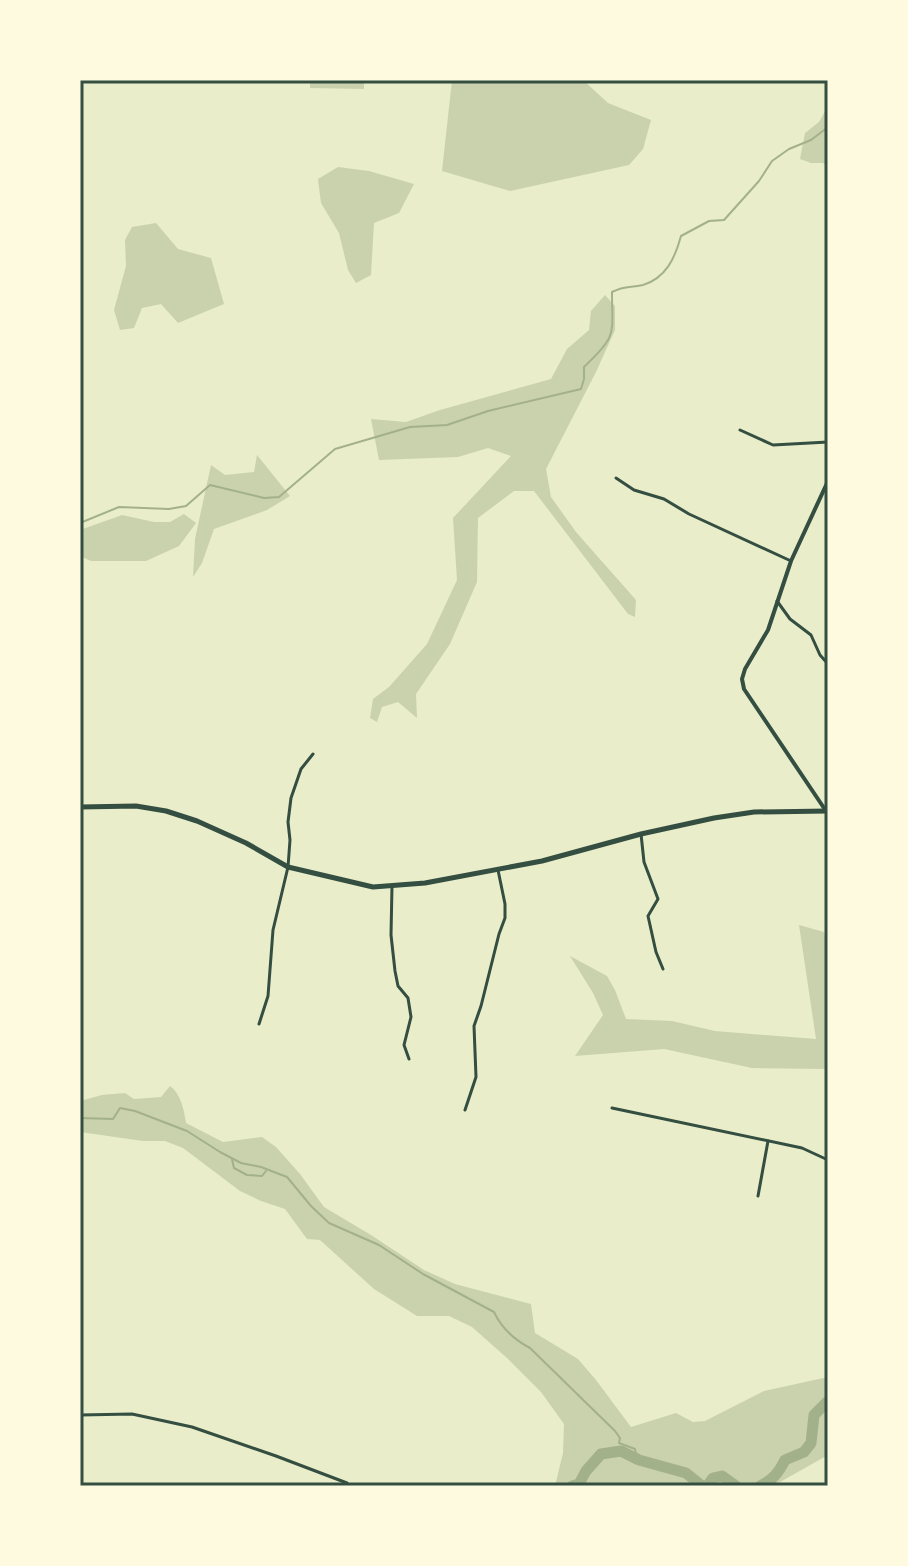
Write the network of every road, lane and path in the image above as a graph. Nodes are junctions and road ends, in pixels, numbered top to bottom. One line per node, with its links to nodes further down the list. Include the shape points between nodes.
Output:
1 (740, 430): 2 (street, via 773,445)
2 (828, 442)
3 (616, 478): 5 (street)
4 (828, 481): 5 (street)
5 (791, 561): 6 (street)
6 (777, 601): 8 (street, via 811,635); 12 (street, via 768,630 745,669 744,689)
7 (828, 652): 8 (street)
8 (820, 655): 9 (street)
9 (828, 664)
10 (313, 754): 14 (street, via 301,769 291,798)
11 (80, 807): 14 (main road, via 166,811 246,843)
12 (827, 811): 13 (main road, via 754,812)
13 (641, 834): 15 (main road); 17 (street, via 644,862 658,899 648,916)
14 (288, 867): 16 (main road, via 373,887); 18 (street)
15 (498, 870): 16 (main road); 21 (street, via 505,918 474,1026 476,1077)
16 (392, 886): 19 (street, via 395,971 411,1017 404,1045)
17 (663, 969)
18 (259, 1024)
19 (409, 1059)
20 (612, 1108): 22 (street)
21 (465, 1110)
22 (768, 1141): 23 (street); 24 (street)
23 (828, 1160)
24 (758, 1196)
25 (80, 1415): 26 (street, via 132,1414 192,1427)
26 (350, 1486)

